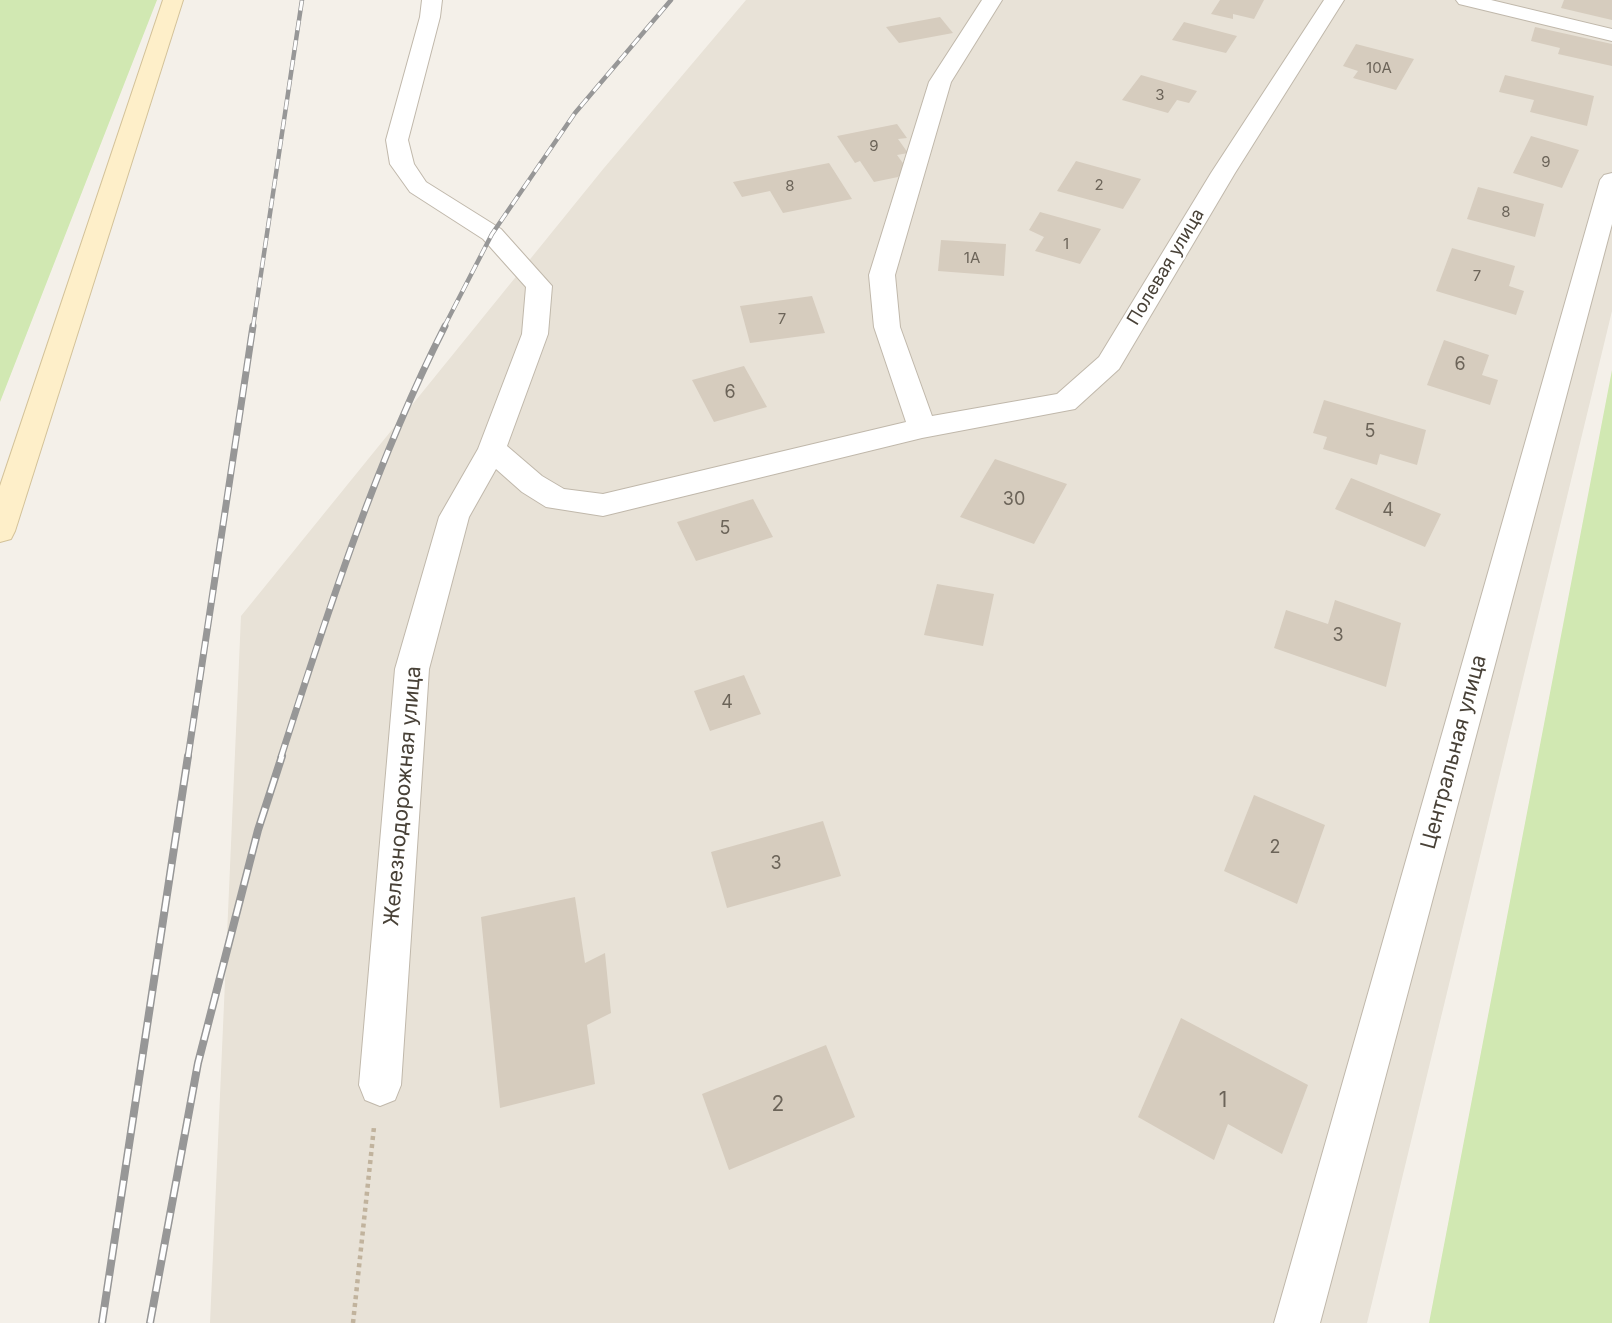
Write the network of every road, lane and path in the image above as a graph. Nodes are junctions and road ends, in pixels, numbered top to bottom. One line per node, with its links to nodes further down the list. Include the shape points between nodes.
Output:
1 (173, 0): 10 (street)
2 (432, 0): 9 (street, Железнодорожная улица, via 397,140 402,164 418,187 492,234 539,286 535,333)
3 (992, 0): 8 (street, via 940,82 882,275 887,327)
4 (1334, 0): 8 (street, Полевая улица, via 1223,173 1109,363 1065,402)
5 (1466, 0): 6 (street)
6 (1612, 35)
7 (1612, 180): 13 (street, Центральная улица)
8 (922, 428): 9 (street, Полевая улица, via 603,505 557,499 532,484)
9 (492, 449): 11 (street, Железнодорожная улица, via 454,517 411,669)
10 (0, 531)
11 (380, 1085): 12 (path)
12 (353, 1323)
13 (1297, 1323)

